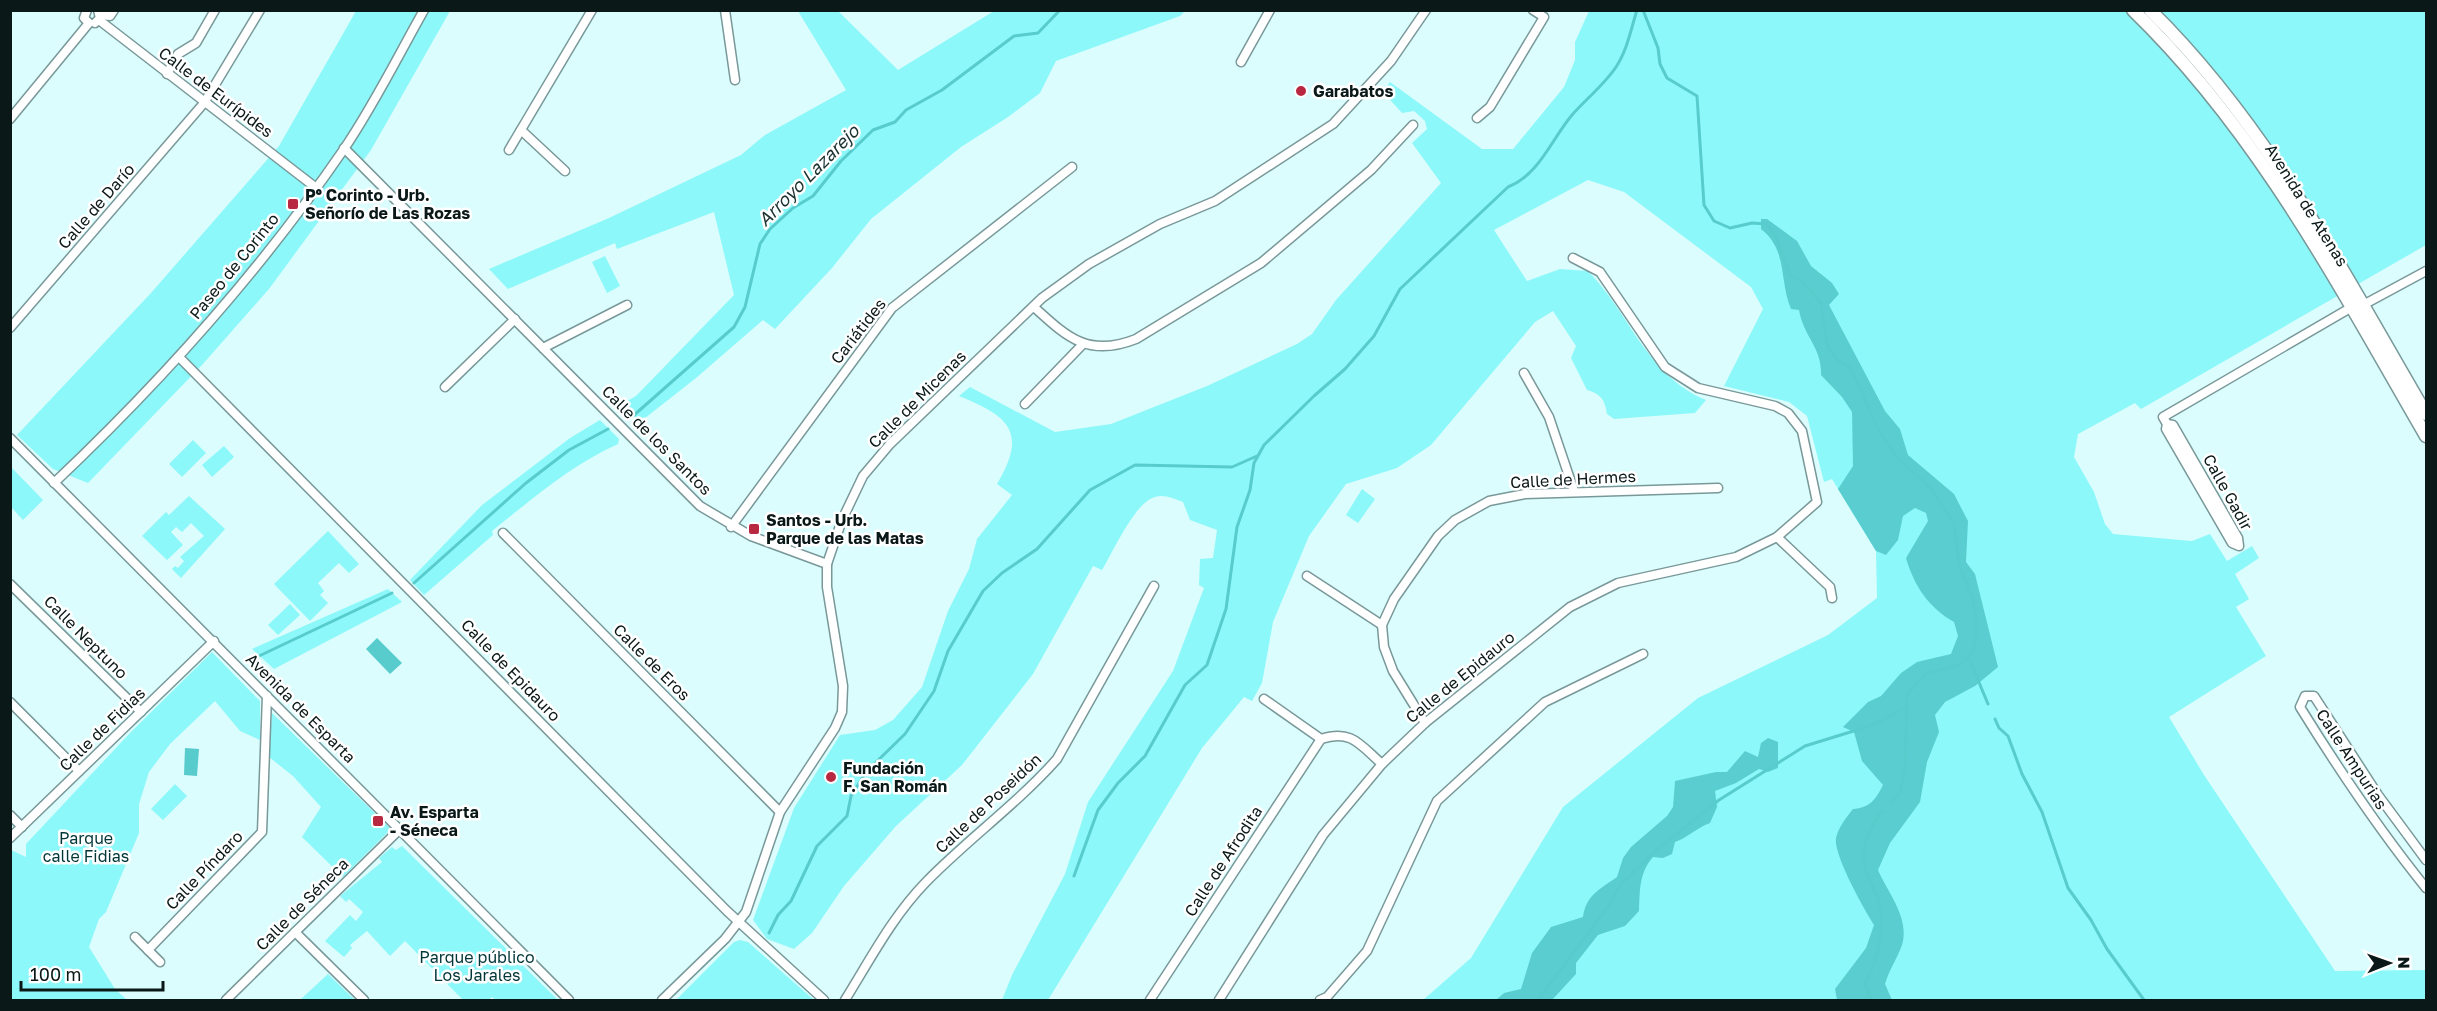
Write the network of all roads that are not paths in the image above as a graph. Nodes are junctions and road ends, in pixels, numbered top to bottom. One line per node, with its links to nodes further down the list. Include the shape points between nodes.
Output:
1 (87, 10): 14 (street, via 84,18)
2 (114, 10): 13 (street, via 110,16)
3 (215, 10): 16 (street, via 196,43 178,54)
4 (260, 10): 18 (street, Calle de Darío)
5 (424, 10): 23 (street, Paseo de Corinto)
6 (592, 10): 22 (street)
7 (725, 10): 17 (street)
8 (1270, 10): 15 (street)
9 (1426, 10): 32 (street, Calle de Micenas, via 1391,61 1333,124 1215,201 1160,224 1089,264)
10 (1533, 10): 19 (street, via 1544,17 1490,107)
11 (2133, 10): 31 (main road, Avenida de Atenas, via 2233,122)
12 (2150, 10): 31 (main road, Avenida de Atenas, via 2192,54 2289,179)
13 (99, 15): 14 (street); 16 (street, Calle de Eurípides)
14 (89, 23): 20 (street)
15 (1241, 62)
16 (166, 74): 18 (street, Calle de Eurípides)
17 (735, 80)
18 (204, 103): 27 (street, Calle de Eurípides); 34 (street, Calle de Darío)
19 (1477, 118)
20 (10, 119)
21 (1413, 125): 35 (street, via 1371,170 1261,263 1136,339 1114,345)
22 (521, 130): 24 (street); 26 (street)
23 (344, 148): 27 (street, Paseo de Corinto); 33 (street, Calle de los Santos)
24 (509, 150)
25 (1072, 168): 48 (street, Cariátides, via 892,308)
26 (565, 171)
27 (315, 187): 37 (street, Paseo de Corinto)
28 (1574, 258): 50 (street, Calle de Epidauro, via 1600,272 1665,367 1698,388 1775,406 1788,413 1802,430 1817,502)
29 (2427, 271): 31 (street)
30 (627, 305): 36 (street)
31 (2357, 306): 41 (main road, Avenida de Atenas); 42 (street, via 2163,417); 43 (main road, Avenida de Atenas)
32 (1034, 307): 35 (street, via 1064,334); 51 (street, Calle de Micenas, via 890,444 870,468 853,494)
33 (515, 319): 36 (street, Calle de los Santos); 39 (street)
34 (10, 328)
35 (1083, 344): 40 (street)
36 (543, 348): 48 (street, Calle de los Santos, via 700,506)
37 (179, 357): 45 (street, Paseo de Corinto); 74 (street, Calle de Epidauro)
38 (1524, 373): 47 (street, via 1549,417)
39 (446, 387)
40 (1024, 404)
41 (2427, 414)
42 (2167, 424): 42 (street, Calle Gadir, via 2166,429 2232,543 2239,546 2173,425)
43 (2427, 436)
44 (10, 438): 45 (street, Avenida de Esparta)
45 (54, 483): 57 (street, Avenida de Esparta)
46 (1718, 488): 47 (street, Calle de Hermes)
47 (1574, 491): 56 (street, Calle de Hermes, via 1489,501 1455,520 1438,536 1394,599)
48 (731, 527): 51 (street, Calle de los Santos)
49 (503, 533): 67 (street, Calle de Eros)
50 (1777, 537): 55 (street, via 1830,587); 63 (street, Calle de Epidauro, via 1736,557 1618,583 1570,607)
51 (827, 564): 67 (street, Calle de Micenas, via 843,686 842,712 830,739)
52 (1307, 576): 56 (street)
53 (10, 584): 62 (street, Calle Neptuno)
54 (1154, 586): 84 (street, Calle de Poseidón, via 1057,759 926,883 898,915)
55 (1832, 598)
56 (1382, 625): 63 (street, via 1384,647 1393,671)
57 (214, 641): 59 (street, Avenida de Esparta); 62 (street, Calle de Fidias)
58 (1643, 654): 87 (street, via 1545,702 1437,801 1367,951)
59 (267, 696): 70 (street, Avenida de Esparta); 77 (street, Calle Píndaro, via 262,832)
60 (1264, 699): 64 (street)
61 (10, 702): 66 (street)
62 (141, 712): 66 (street, Calle de Fidias)
63 (1425, 723): 65 (street, Calle de Epidauro)
64 (1321, 739): 65 (street, via 1335,734 1350,736); 85 (street, Calle de Afrodita)
65 (1382, 764): 86 (street, Calle de Epidauro, via 1323,835)
66 (80, 771): 69 (street, Calle de Fidias)
67 (780, 812): 74 (street, Calle de Micenas, via 751,900)
68 (10, 816): 69 (street)
69 (22, 827): 71 (street, Calle de Fidias)
70 (400, 829): 75 (street, Calle de Séneca); 81 (street, Avenida de Esparta)
71 (10, 838)
72 (2427, 860): 73 (street, Calle Ampurias, via 2378,795 2314,696 2305,696 2300,707 2331,757)
73 (2427, 888)
74 (739, 923): 82 (street, Calle de Micenas); 83 (street, Calle de Epidauro)
75 (295, 932): 79 (street, Calle de Séneca); 80 (street)
76 (135, 937): 77 (street)
77 (148, 950): 78 (street)
78 (160, 962)
79 (225, 1000)
80 (364, 1000)
81 (569, 1000)
82 (662, 1000)
83 (824, 1000)
84 (845, 1000)
85 (1150, 1000)
86 (1219, 1000)
87 (1320, 1000)

